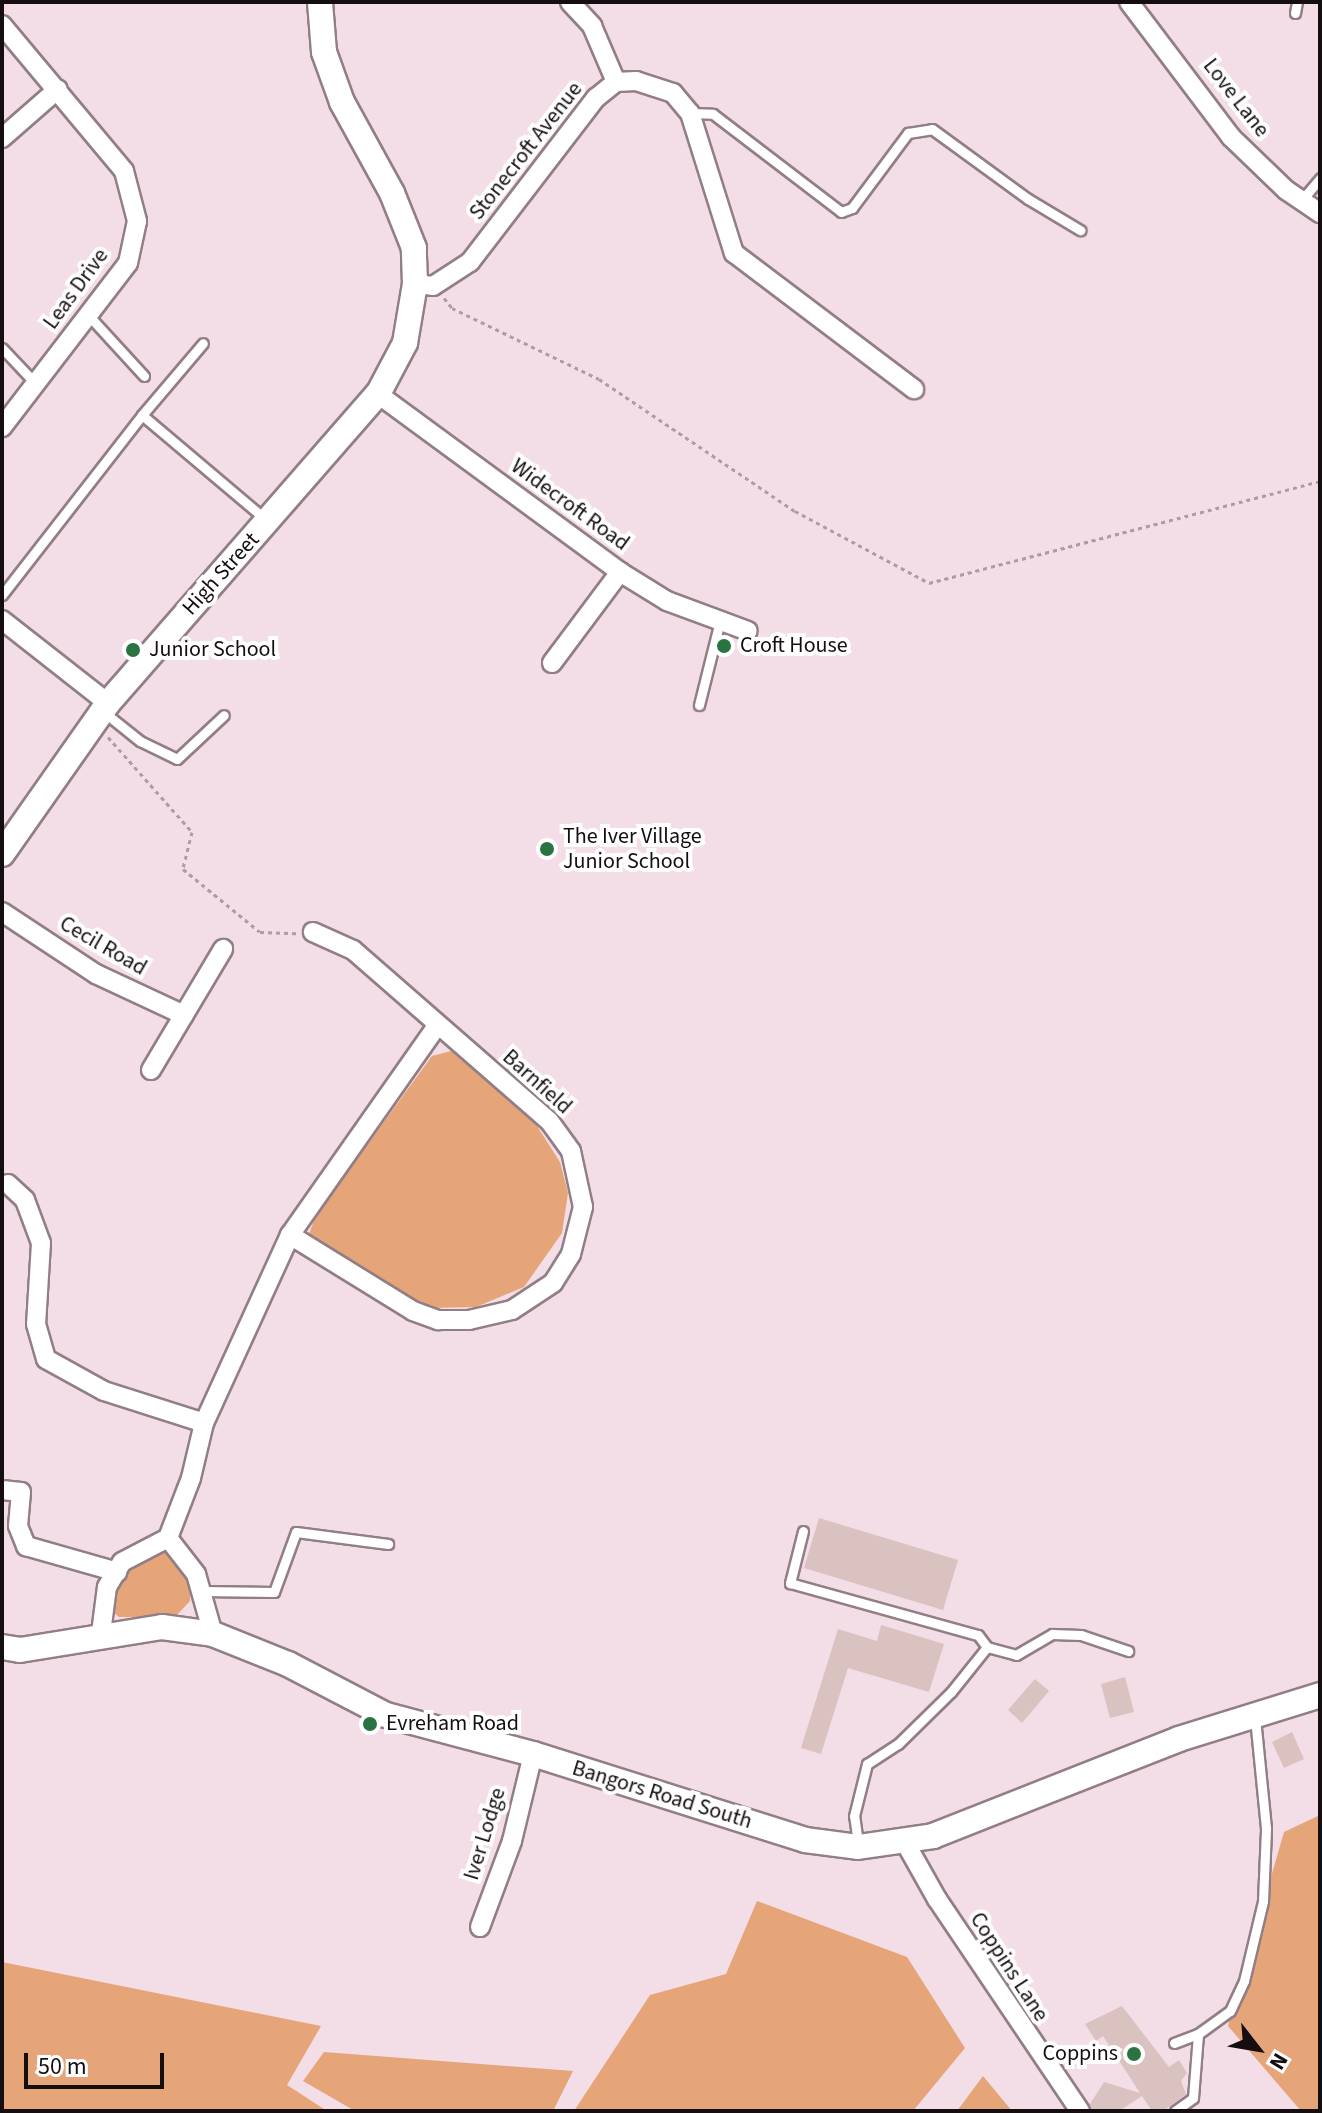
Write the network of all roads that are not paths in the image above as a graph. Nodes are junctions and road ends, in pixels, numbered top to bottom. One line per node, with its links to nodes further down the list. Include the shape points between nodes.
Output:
1 (320, 2): 15 (street, High Street, via 324,52 342,102 392,193 414,248)
2 (570, 2): 7 (street, via 592,26)
3 (1129, 2): 12 (street, Love Lane, via 1231,137)
4 (1297, 2): 5 (lane)
5 (1295, 13)
6 (2, 25): 8 (street, Leas Drive)
7 (616, 82): 9 (street, Stonecroft Avenue, via 636,81 673,93); 15 (street, Stonecroft Avenue, via 596,98 470,262 433,286)
8 (58, 89): 10 (street); 16 (street, Leas Drive, via 124,171 134,193 137,221 128,263)
9 (690, 113): 14 (lane, via 713,114 841,212 852,208 908,133 932,129); 21 (street, via 734,253)
10 (2, 138)
11 (1320, 178): 12 (lane)
12 (1301, 201): 13 (street, Love Lane)
13 (1319, 214)
14 (1080, 230)
15 (415, 284): 22 (street, High Street, via 405,343)
16 (90, 317): 19 (lane); 20 (street, Leas Drive)
17 (203, 343): 23 (lane)
18 (2, 348): 20 (lane)
19 (144, 376)
20 (35, 383): 24 (street, Leas Drive)
21 (914, 389)
22 (378, 394): 25 (street, High Street); 26 (street, Widecroft Road)
23 (142, 415): 25 (lane); 27 (lane)
24 (2, 427)
25 (268, 522): 33 (street, High Street)
26 (620, 572): 29 (street, Widecroft Road, via 667,601); 31 (street)
27 (2, 595)
28 (2, 621): 33 (street)
29 (720, 621): 30 (street, Widecroft Road); 32 (lane)
30 (748, 631)
31 (552, 663)
32 (699, 705)
33 (105, 707): 34 (lane, via 140,741 177,759); 35 (street, High Street, via 14,829)
34 (224, 715)
35 (2, 854)
36 (2, 912): 39 (street, Cecil Road, via 96,974)
37 (313, 932): 40 (street, Barnfield, via 353,950)
38 (223, 949): 39 (street)
39 (184, 1015): 41 (street)
40 (437, 1026): 43 (street); 43 (street, Barnfield, via 549,1121 571,1151 583,1207 571,1254 553,1283 534,1299 492,1318 438,1320 377,1292)
41 (151, 1070)
42 (5, 1184): 44 (street, via 25,1200 41,1243 36,1324 46,1359 104,1391)
43 (290, 1235): 44 (street)
44 (204, 1423): 47 (street)
45 (2, 1490): 49 (street, via 21,1492 18,1526 26,1546)
46 (803, 1531): 54 (lane, via 790,1583 978,1635)
47 (168, 1538): 49 (street, via 146,1545); 50 (street, via 196,1574)
48 (388, 1544): 50 (lane, via 296,1532 274,1592)
49 (117, 1572): 51 (street, via 107,1587)
50 (201, 1591): 52 (street)
51 (101, 1633): 52 (street, Bangors Road South, via 162,1627); 53 (street, Bangors Road South, via 20,1650)
52 (213, 1634): 58 (street, Bangors Road South, via 288,1664 386,1715)
53 (2, 1647)
54 (987, 1647): 55 (lane, via 1016,1655 1052,1634 1081,1635); 60 (lane, via 898,1744 867,1764 854,1816)
55 (1128, 1651)
56 (1320, 1695): 57 (street, Bangors Road South)
57 (1255, 1718): 59 (street, Bangors Road South, via 1179,1739); 62 (lane, via 1266,1828 1263,1901 1244,1981 1230,2011)
58 (533, 1754): 60 (street, Bangors Road South, via 805,1840); 61 (street, Iver Lodge, via 512,1841)
59 (906, 1844): 60 (street, Bangors Road South); 64 (street, Coppins Lane, via 945,1912)
60 (858, 1847)
61 (480, 1927)
62 (1198, 2034): 63 (lane); 65 (lane, via 1193,2098)
63 (1174, 2043)
64 (1080, 2111)
65 (1175, 2111)

